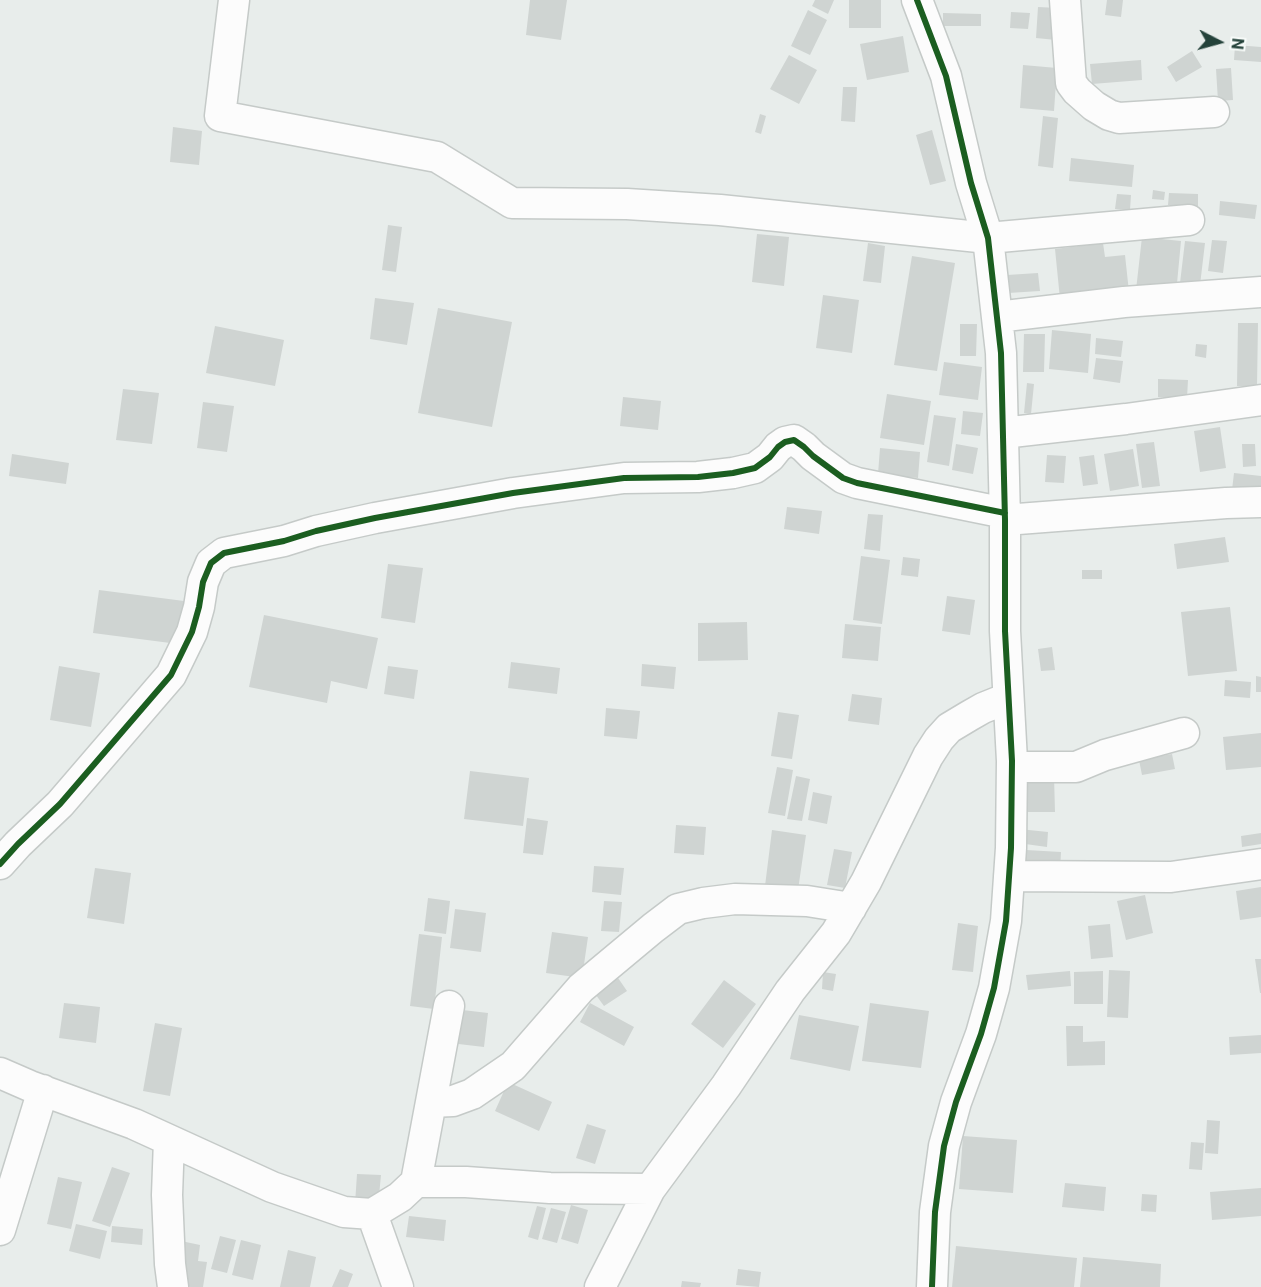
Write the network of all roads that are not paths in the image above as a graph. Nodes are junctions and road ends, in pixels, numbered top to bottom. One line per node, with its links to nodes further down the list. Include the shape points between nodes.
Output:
1 (234, 0): 6 (street, via 219,116 437,157 512,203 720,210)
2 (917, 0): 6 (street, via 946,76)
3 (1065, 0): 4 (street, via 1071,83 1094,106 1119,118)
4 (1214, 112)
5 (1189, 220): 6 (street)
6 (988, 238): 8 (street)
7 (1261, 292): 8 (street, via 1124,302)
8 (997, 318): 10 (street)
9 (1261, 400): 10 (street)
10 (1003, 433): 12 (street)
11 (1261, 502): 12 (street)
12 (1005, 516): 13 (street); 16 (street, via 843,478 794,440 778,447 755,468 733,473 624,478 513,494 375,518 224,554 211,563 192,632 171,675 60,804)
13 (1008, 698): 15 (street); 19 (street, via 969,716 939,739)
14 (1185, 733): 15 (street, via 1076,767)
15 (1012, 767): 18 (street)
16 (0, 864)
17 (1261, 864): 18 (street, via 1171,877)
18 (1009, 876): 32 (street, via 994,988 944,1146 935,1212)
19 (851, 908): 23 (street, via 735,899 678,909 581,988 513,1066 472,1094 453,1101); 26 (street)
20 (449, 1006): 23 (street)
21 (0, 1073): 22 (street)
22 (42, 1090): 24 (street); 28 (street)
23 (431, 1102): 25 (street)
24 (169, 1140): 27 (street, via 272,1187 344,1212); 29 (street, via 167,1195)
25 (416, 1182): 26 (street); 27 (street)
26 (650, 1189): 31 (street)
27 (372, 1214): 30 (street)
28 (0, 1230)
29 (173, 1287)
30 (398, 1287)
31 (600, 1287)
32 (932, 1287)

